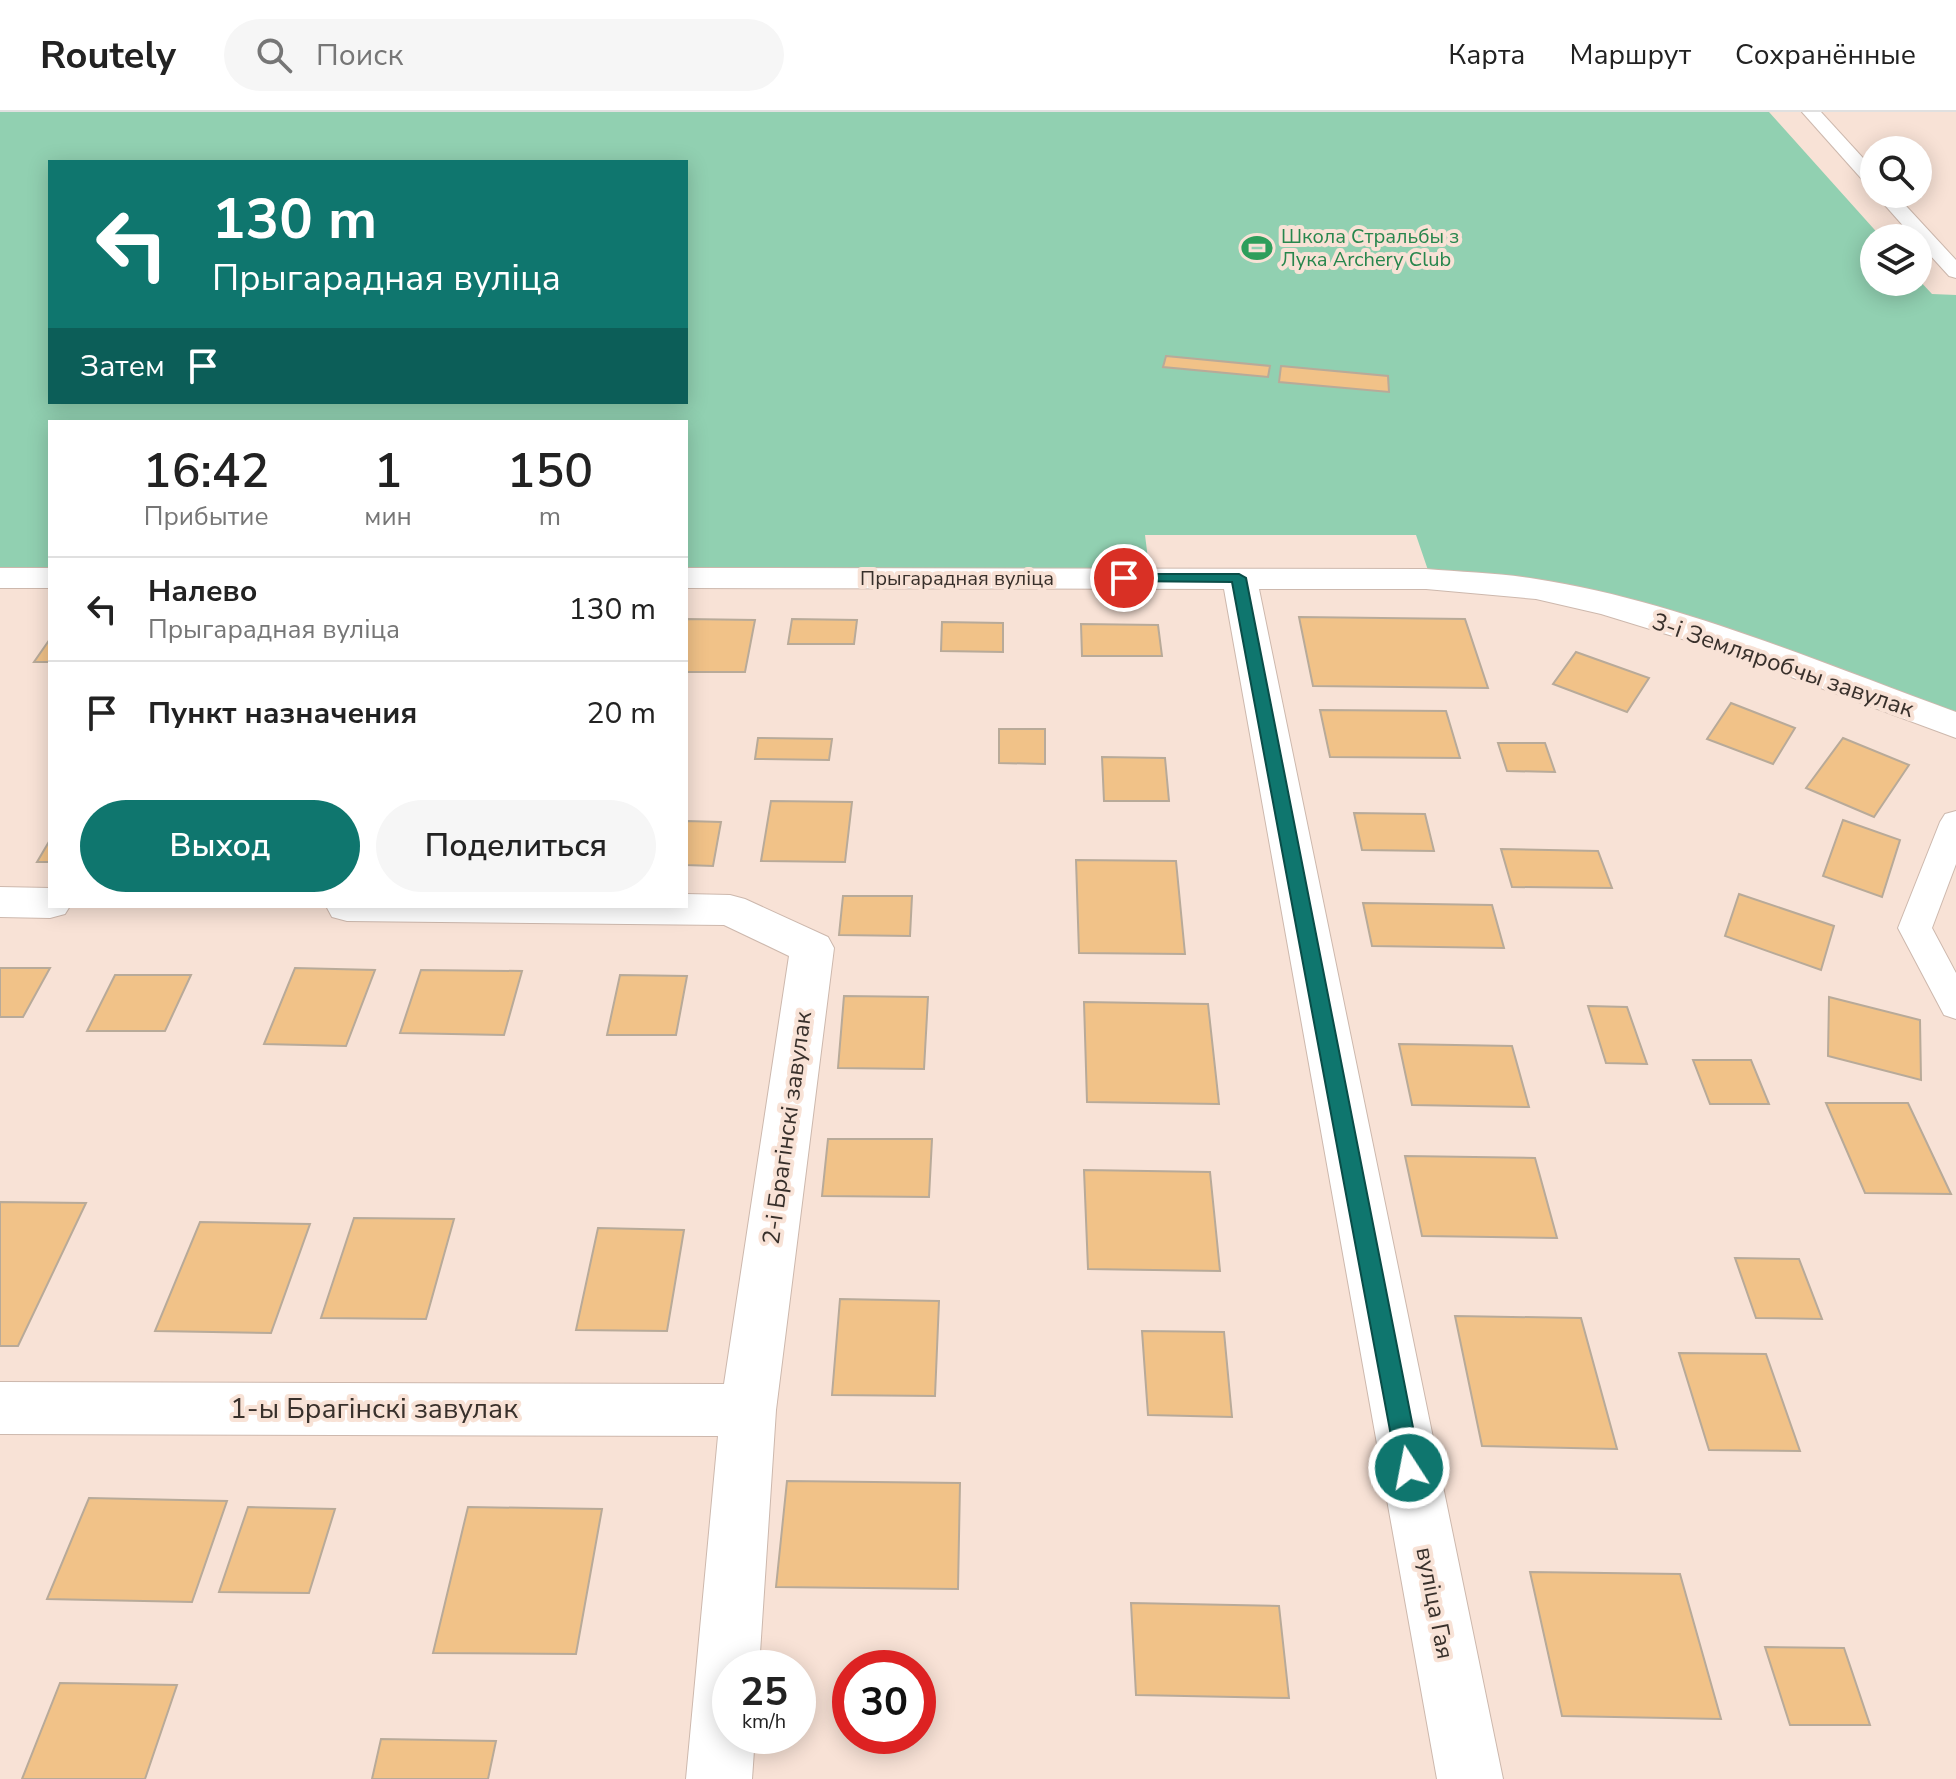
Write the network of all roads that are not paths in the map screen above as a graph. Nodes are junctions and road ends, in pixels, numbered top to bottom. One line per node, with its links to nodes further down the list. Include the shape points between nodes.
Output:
1 (1811, 112): 2 (lane)
2 (1860, 166)
3 (1898, 208): 4 (lane)
4 (1956, 272)
5 (0, 578): 6 (street)
6 (48, 578)
7 (688, 578): 8 (street, Прыгарадная вуліца)
8 (1239, 578): 9 (street, Прыгарадная вуліца, via 1451,580 1536,589); 19 (street, вуліца Гая)
9 (1609, 605): 10 (street, 3-і Земляробчы завулак, via 1728,641)
10 (1956, 726)
11 (1956, 822): 15 (lane, via 1915,928)
12 (0, 902): 13 (street)
13 (48, 903)
14 (538, 908): 17 (street, 2-і Брагінскі завулак, via 730,910 812,948)
15 (1956, 1006)
16 (0, 1408): 17 (street, 1-ы Брагінскі завулак)
17 (748, 1410): 18 (street, 2-і Брагінскі завулак)
18 (719, 1779)
19 (1470, 1779)

